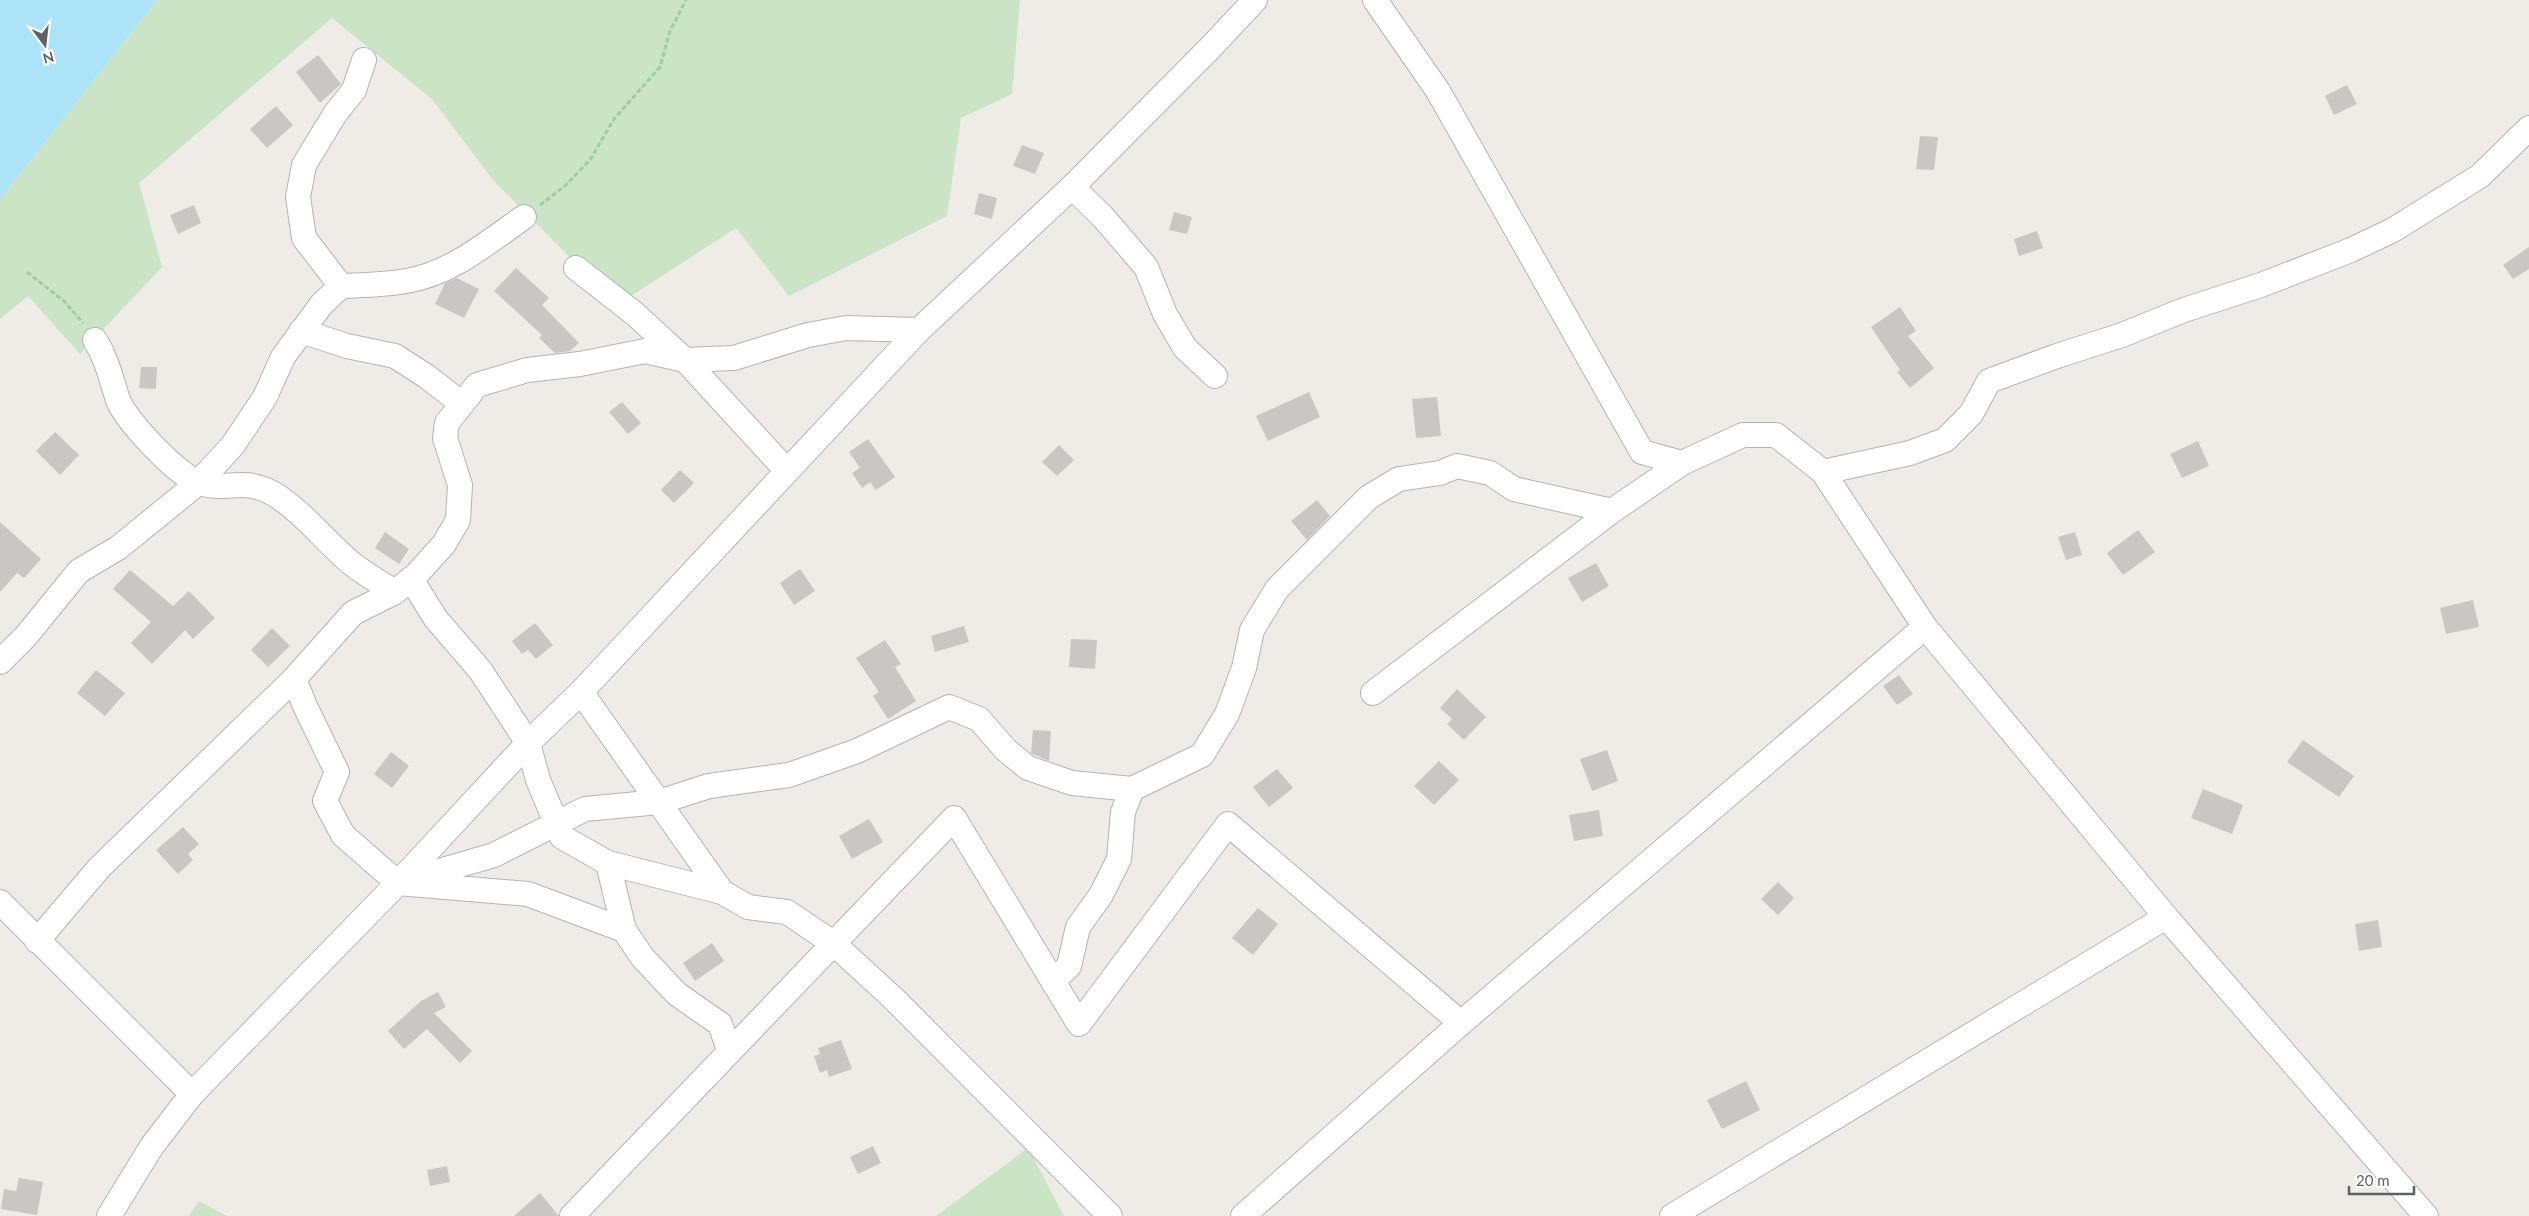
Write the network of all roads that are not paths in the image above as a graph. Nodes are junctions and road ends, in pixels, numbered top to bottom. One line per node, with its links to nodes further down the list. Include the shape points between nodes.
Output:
1 (1255, 0): 5 (street)
2 (1375, 0): 15 (street, via 1438,91 1642,452)
3 (364, 60): 8 (street, via 354,90 304,165 298,197 304,238)
4 (2529, 128): 17 (street, via 2480,176 2393,230 2261,285 1989,381 1971,414 1945,440 1910,453)
5 (1072, 187): 10 (street); 13 (street, via 1146,267 1165,314 1186,348)
6 (524, 216): 8 (street, via 466,258 442,269 408,281)
7 (576, 268): 12 (street)
8 (341, 286): 9 (street)
9 (301, 330): 14 (street, via 347,346 395,356); 18 (street, via 265,396 233,445)
10 (919, 330): 12 (street, via 846,328 808,335 734,358); 16 (street)
11 (95, 340): 18 (street, via 111,373 119,401 137,428)
12 (685, 360): 14 (street, via 646,351 527,370 477,385); 16 (street)
13 (1215, 376)
14 (461, 403): 20 (street, via 447,423 445,438 460,485 458,520 444,544)
15 (1682, 463): 17 (street, via 1743,434 1776,435); 19 (street)
16 (786, 470): 24 (street)
17 (1823, 472): 21 (street)
18 (198, 483): 20 (street, via 258,486 274,495 371,578); 22 (street, via 118,548 79,571 26,636)
19 (1612, 511): 25 (street); 27 (street, via 1514,489 1490,473 1457,466 1440,473 1399,479 1369,497 1276,589 1252,630 1244,668 1227,714 1202,755)
20 (403, 586): 23 (street, via 353,613); 26 (street, via 480,670)
21 (1925, 627): 34 (street); 39 (street)
22 (0, 662)
23 (294, 680): 31 (street, via 337,772 325,802 343,835); 36 (street, via 99,868)
24 (581, 692): 26 (street); 28 (street)
25 (1372, 693)
26 (528, 742): 29 (street, via 538,780); 31 (street)
27 (1132, 789): 28 (street, via 1072,783 1028,768 1006,750 979,719 949,706 857,751 789,775 709,786); 38 (street, via 1123,812 1119,859 1101,895 1078,927 1069,966)
28 (659, 802): 29 (street, via 585,809); 32 (street)
29 (556, 825): 30 (street, via 562,837); 31 (street, via 494,855)
30 (608, 863): 32 (street); 35 (street)
31 (398, 883): 35 (street, via 528,894); 41 (street)
32 (722, 892): 37 (street, via 748,907 786,912)
33 (0, 902): 36 (street)
34 (2166, 917): 46 (street); 47 (street)
35 (624, 930): 40 (street, via 643,958 677,994 720,1024)
36 (37, 941): 41 (street)
37 (833, 943): 38 (street, via 954,818); 40 (street); 44 (street, via 894,999)
38 (1053, 981): 39 (street, via 1079,1024 1228,824)
39 (1462, 1023): 45 (street)
40 (729, 1050): 43 (street)
41 (192, 1094): 42 (street, via 152,1146)
42 (108, 1216)
43 (572, 1216)
44 (1110, 1216)
45 (1243, 1216)
46 (1672, 1216)
47 (2426, 1216)

